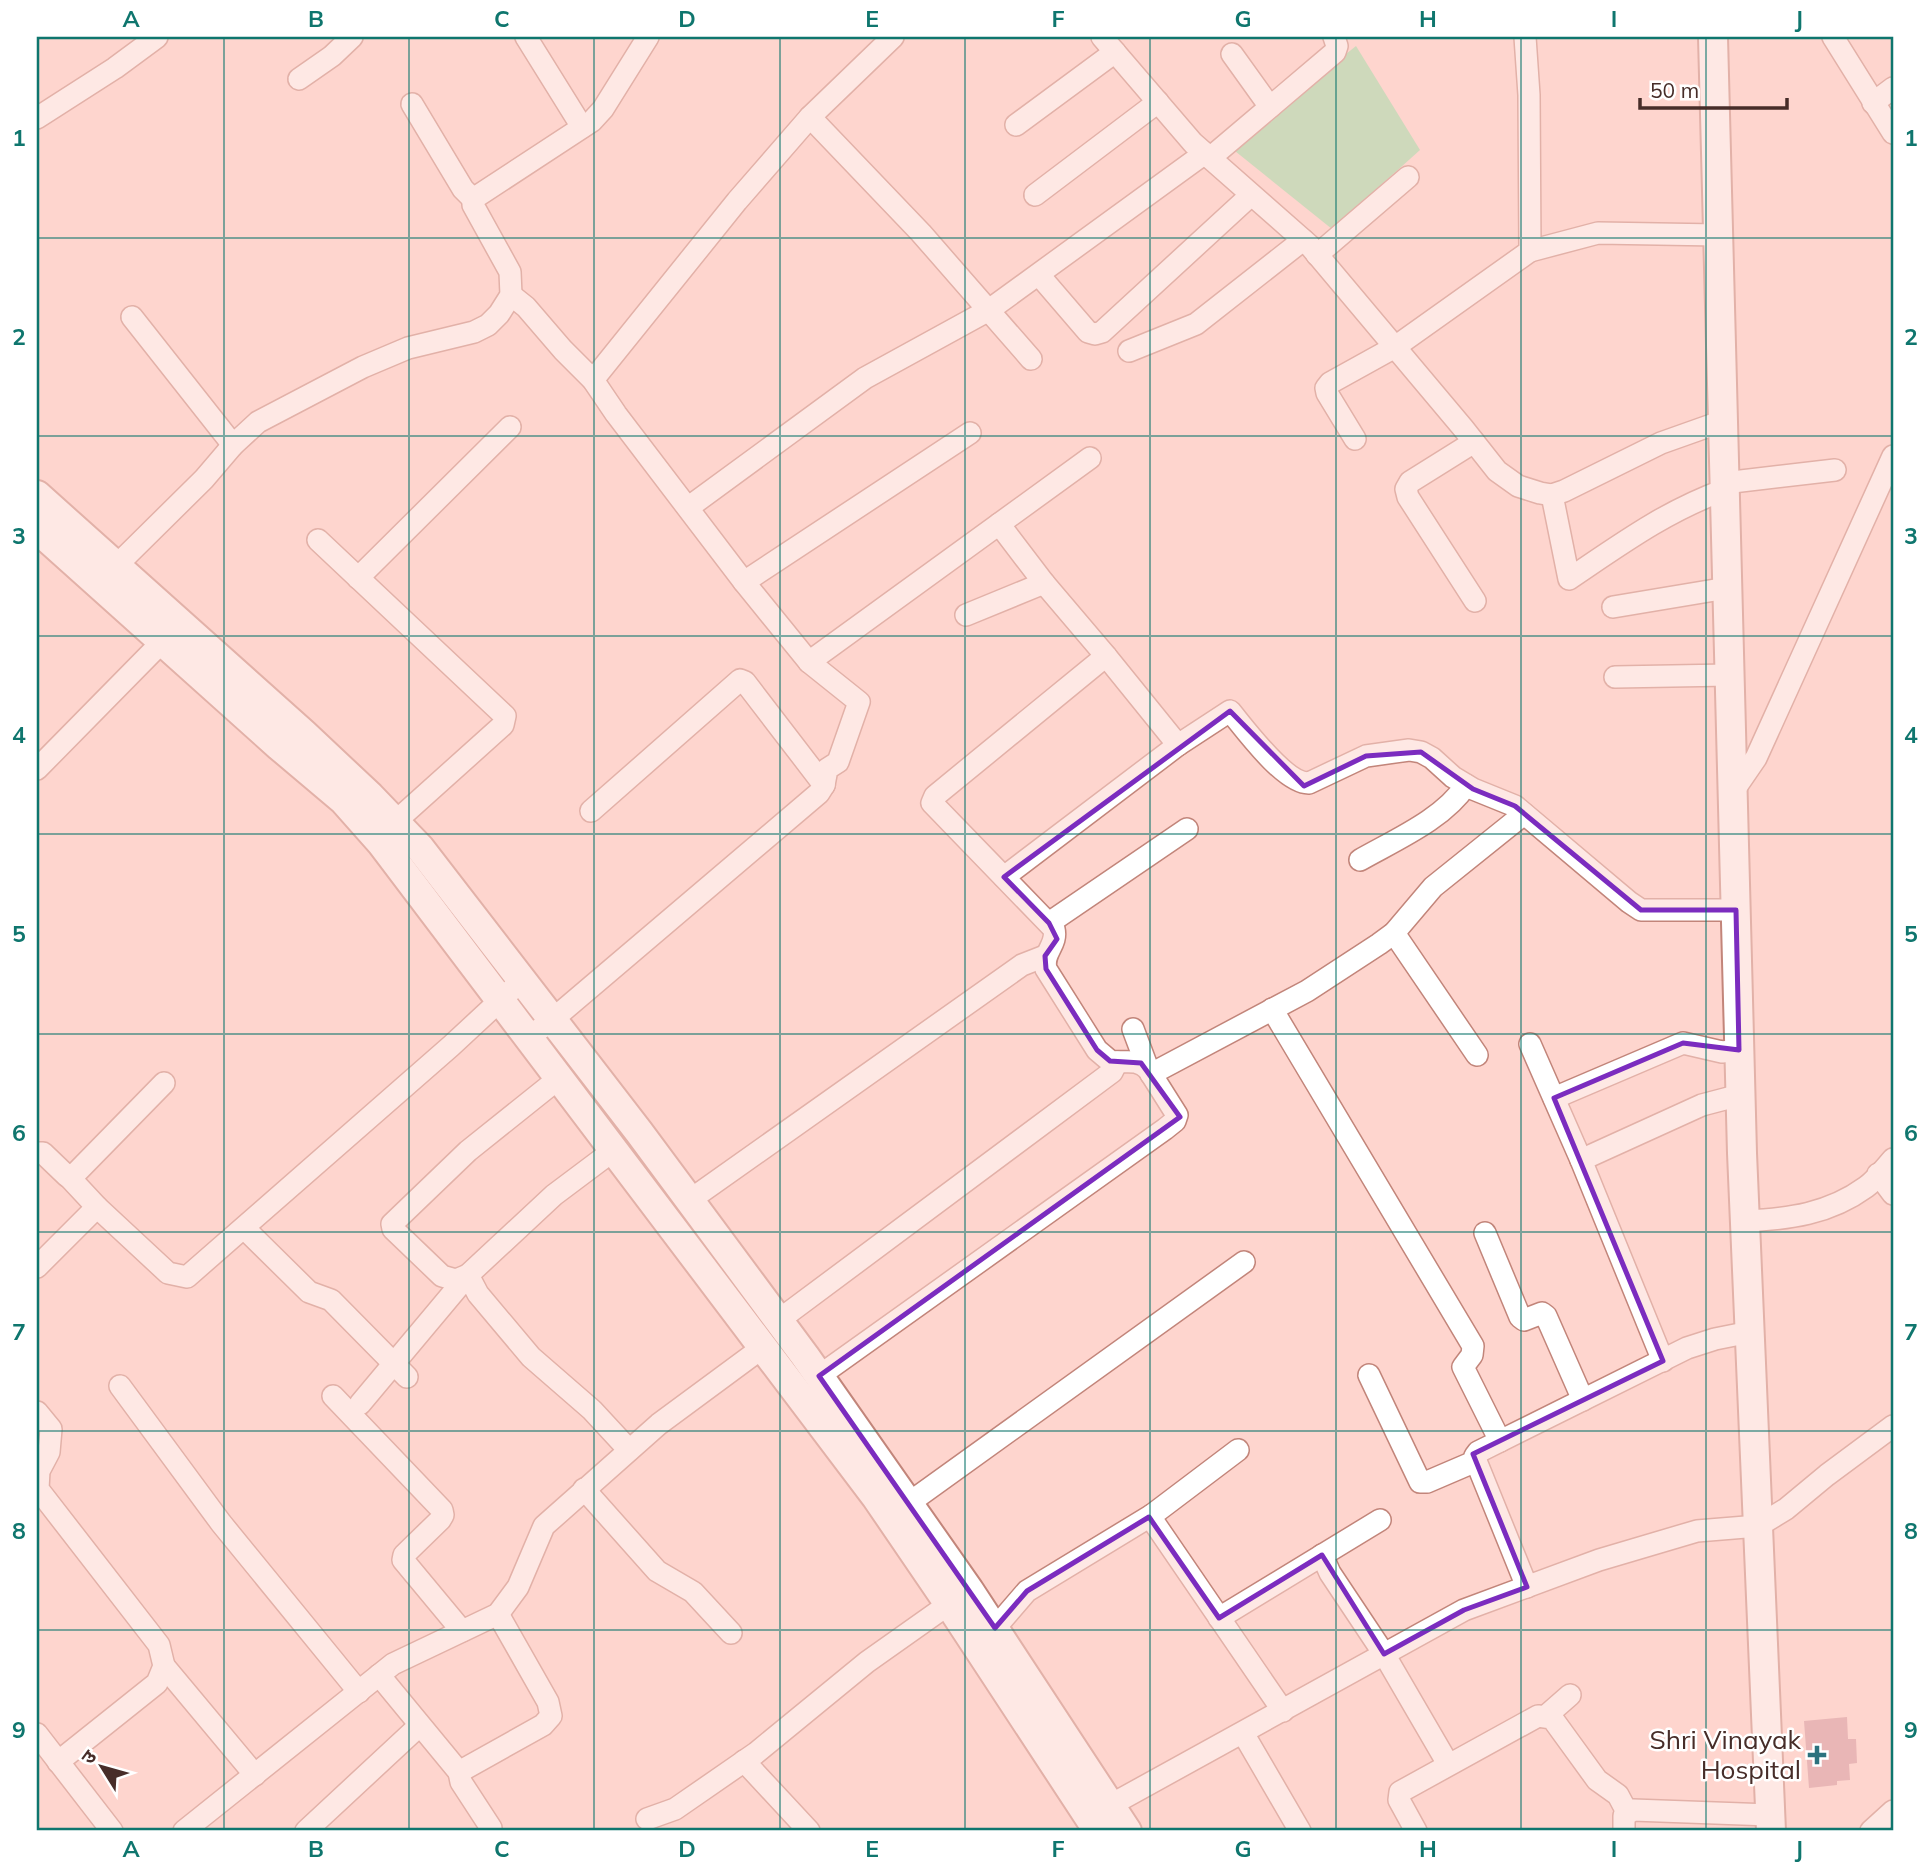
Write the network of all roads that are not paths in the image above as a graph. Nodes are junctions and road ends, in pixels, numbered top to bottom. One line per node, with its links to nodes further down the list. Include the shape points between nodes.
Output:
1 (158, 37): 19 (street)
2 (352, 37): 12 (street)
3 (526, 37): 21 (street)
4 (648, 37): 21 (street, via 603,109)
5 (893, 37): 18 (street)
6 (1334, 37): 17 (street, via 1335,52)
7 (1525, 37): 30 (street)
8 (1713, 37): 28 (main road)
9 (1833, 37): 15 (street)
10 (1108, 44): 14 (street); 20 (street)
11 (1232, 54): 17 (street)
12 (299, 79)
13 (1893, 88): 15 (street)
14 (1158, 102): 23 (street); 25 (street)
15 (1873, 103): 22 (street)
16 (412, 104): 27 (street, via 463,189)
17 (1270, 107): 23 (street)
18 (810, 117): 33 (street); 38 (street)
19 (37, 118)
20 (1016, 125)
21 (582, 127): 27 (street)
22 (1893, 133)
23 (1208, 155): 26 (street); 31 (street)
24 (1408, 177): 29 (street)
25 (1035, 195)
26 (1251, 195): 29 (street); 31 (street, via 1102,332 1088,332)
27 (474, 199): 32 (street, via 473,205 510,272)
28 (1718, 235): 30 (street, via 1598,233); 39 (main road)
29 (1310, 248): 35 (street); 36 (street, via 1196,324)
30 (1530, 251): 35 (street)
31 (1039, 275): 33 (street)
32 (511, 295): 38 (street); 44 (street, via 488,325 408,348 363,367 275,411)
33 (989, 310): 37 (street); 51 (street, via 865,378)
34 (132, 317): 44 (street)
35 (1395, 347): 42 (street, via 1326,388); 43 (street)
36 (1129, 351)
37 (1031, 359)
38 (593, 380): 51 (street)
39 (1723, 421): 48 (main road); 50 (street, via 1661,443)
40 (510, 427): 56 (street)
41 (970, 433): 57 (street)
42 (1356, 439)
43 (1474, 442): 50 (street, via 1507,480); 60 (street, via 1406,489)
44 (233, 445): 55 (street)
45 (1893, 456): 72 (street, via 1756,758)
46 (1090, 458): 52 (street)
47 (1835, 470): 48 (street)
48 (1724, 486): 50 (street, via 1647,526 1569,579); 59 (main road)
49 (37, 495): 55 (main road)
50 (1552, 495)
51 (689, 507): 57 (street)
52 (999, 524): 58 (street); 65 (street)
53 (37, 529): 63 (main road)
54 (318, 540): 56 (street)
55 (116, 566): 75 (main road)
56 (358, 578): 75 (street, via 505,716 503,725)
57 (744, 582): 65 (street)
58 (1044, 583): 62 (street); 64 (street)
59 (1727, 588): 61 (street); 66 (main road)
60 (1475, 601)
61 (1613, 607)
62 (967, 615)
63 (162, 642): 69 (street); 83 (main road, via 343,800)
64 (1105, 656): 68 (street); 78 (street, via 932,799 933,806)
65 (808, 662): 70 (street, via 859,702 838,762 827,769)
66 (1730, 675): 67 (street); 72 (main road)
67 (1615, 677)
68 (1178, 745): 71 (street, via 1230,711 1261,748 1299,782 1309,783 1366,756 1409,750 1432,758); 78 (street)
69 (37, 769)
70 (824, 785): 73 (street, via 740,680); 85 (street)
71 (1466, 785): 74 (street, via 1507,801); 77 (street, via 1454,803 1436,816)
72 (1732, 793): 79 (main road)
73 (591, 811)
74 (1524, 814): 79 (street, via 1641,910); 81 (street, via 1433,887)
75 (395, 822): 83 (main road, via 462,901)
76 (1187, 829): 80 (street)
77 (1360, 860)
78 (1004, 877): 80 (street)
79 (1736, 910): 89 (main road)
80 (1049, 923): 82 (street, via 1055,941)
81 (1394, 933): 84 (street); 90 (street)
82 (1045, 956): 91 (street, via 1046,968 1097,1050); 104 (street, via 1023,965)
83 (511, 990): 85 (main road); 87 (main road); 107 (street)
84 (1272, 1009): 92 (street); 125 (street, via 1473,1346 1463,1367)
85 (552, 1020): 87 (street); 104 (main road)
86 (1132, 1029): 92 (street)
87 (529, 1037): 93 (main road)
88 (1530, 1044): 96 (street)
89 (1739, 1050): 95 (main road); 96 (street, via 1722,1052 1683,1043)
90 (1477, 1055)
91 (1117, 1062): 92 (street, via 1135,1060); 112 (street, via 1112,1072)
92 (1149, 1071): 118 (street, via 1174,1108 1175,1121)
93 (558, 1079): 97 (main road); 111 (street, via 468,1151 392,1224 442,1276 456,1280)
94 (164, 1083): 102 (street)
95 (1740, 1095): 100 (street, via 1702,1105); 106 (main road)
96 (1554, 1098): 100 (street)
97 (614, 1150): 111 (street, via 554,1195); 114 (main road)
98 (37, 1153): 102 (street, via 43,1153)
99 (1893, 1158): 101 (street)
100 (1581, 1160): 115 (street)
101 (1878, 1174): 103 (street); 106 (street, via 1867,1186 1821,1212)
102 (69, 1177): 105 (street)
103 (1893, 1194)
104 (690, 1200): 112 (main road)
105 (97, 1207): 107 (street, via 176,1276 187,1277); 110 (street)
106 (1745, 1221): 113 (main road)
107 (244, 1228): 116 (street, via 309,1292 331,1300)
108 (1485, 1233): 121 (street, via 1520,1317 1546,1316)
109 (1244, 1262): 130 (street)
110 (37, 1267)
111 (468, 1275): 116 (street); 126 (street, via 478,1294 531,1357 592,1410)
112 (779, 1320): 118 (main road)
113 (1750, 1332): 115 (street, via 1687,1348); 133 (main road)
114 (762, 1348): 126 (street); 136 (main road, via 876,1497)
115 (1663, 1361): 121 (street)
116 (400, 1370): 122 (street)
117 (1369, 1375): 128 (street, via 1420,1482)
118 (819, 1376): 130 (main road)
119 (120, 1386): 145 (street, via 221,1523)
120 (333, 1396): 140 (street, via 442,1510 440,1520 403,1560)
121 (1583, 1400): 125 (street)
122 (360, 1404)
123 (37, 1412): 143 (street, via 51,1429 38,1489 159,1645)
124 (1893, 1426): 133 (street)
125 (1500, 1441): 128 (street, via 1478,1452)
126 (629, 1450): 129 (street)
127 (1238, 1450): 131 (street)
128 (1476, 1461): 135 (street)
129 (584, 1489): 137 (street, via 544,1526 518,1587); 141 (street, via 657,1571 693,1592)
130 (909, 1503): 139 (main road)
131 (1152, 1515): 138 (street); 139 (street, via 1027,1591)
132 (1380, 1520): 134 (street)
133 (1758, 1526): 135 (street, via 1697,1531); 161 (main road)
134 (1322, 1555): 138 (street); 142 (street)
135 (1527, 1587): 142 (street, via 1464,1610)
136 (949, 1604): 152 (street, via 867,1662); 158 (main road)
137 (498, 1614): 140 (street); 155 (street, via 548,1702 551,1716 543,1725)
138 (1219, 1618): 147 (street)
139 (995, 1628): 158 (main road)
140 (462, 1631): 144 (street)
141 (731, 1633)
142 (1384, 1654): 147 (street); 154 (street)
143 (164, 1666): 153 (street, via 157,1683); 156 (street)
144 (379, 1675): 145 (street); 149 (street)
145 (359, 1692): 156 (street)
146 (1570, 1695): 148 (street)
147 (1283, 1711): 150 (street)
148 (1546, 1716): 154 (street, via 1538,1716); 160 (street, via 1597,1780 1618,1795)
149 (419, 1726): 155 (street); 165 (street)
150 (1243, 1733): 158 (street); 169 (street)
151 (37, 1734): 153 (street)
152 (744, 1761): 159 (street, via 675,1809); 167 (street)
153 (58, 1762): 163 (street)
154 (1448, 1764): 170 (street, via 1399,1794)
155 (459, 1772): 166 (street)
156 (255, 1775): 162 (street)
157 (1893, 1811): 171 (street)
158 (1099, 1818): 168 (main road)
159 (648, 1819)
160 (1626, 1822): 161 (street, via 1633,1810)
161 (1770, 1823)
162 (211, 1824): 164 (street)
163 (111, 1831)
164 (184, 1831)
165 (306, 1831)
166 (491, 1831)
167 (808, 1831)
168 (1127, 1831)
169 (1300, 1831)
170 (1416, 1831)
171 (1871, 1831)

